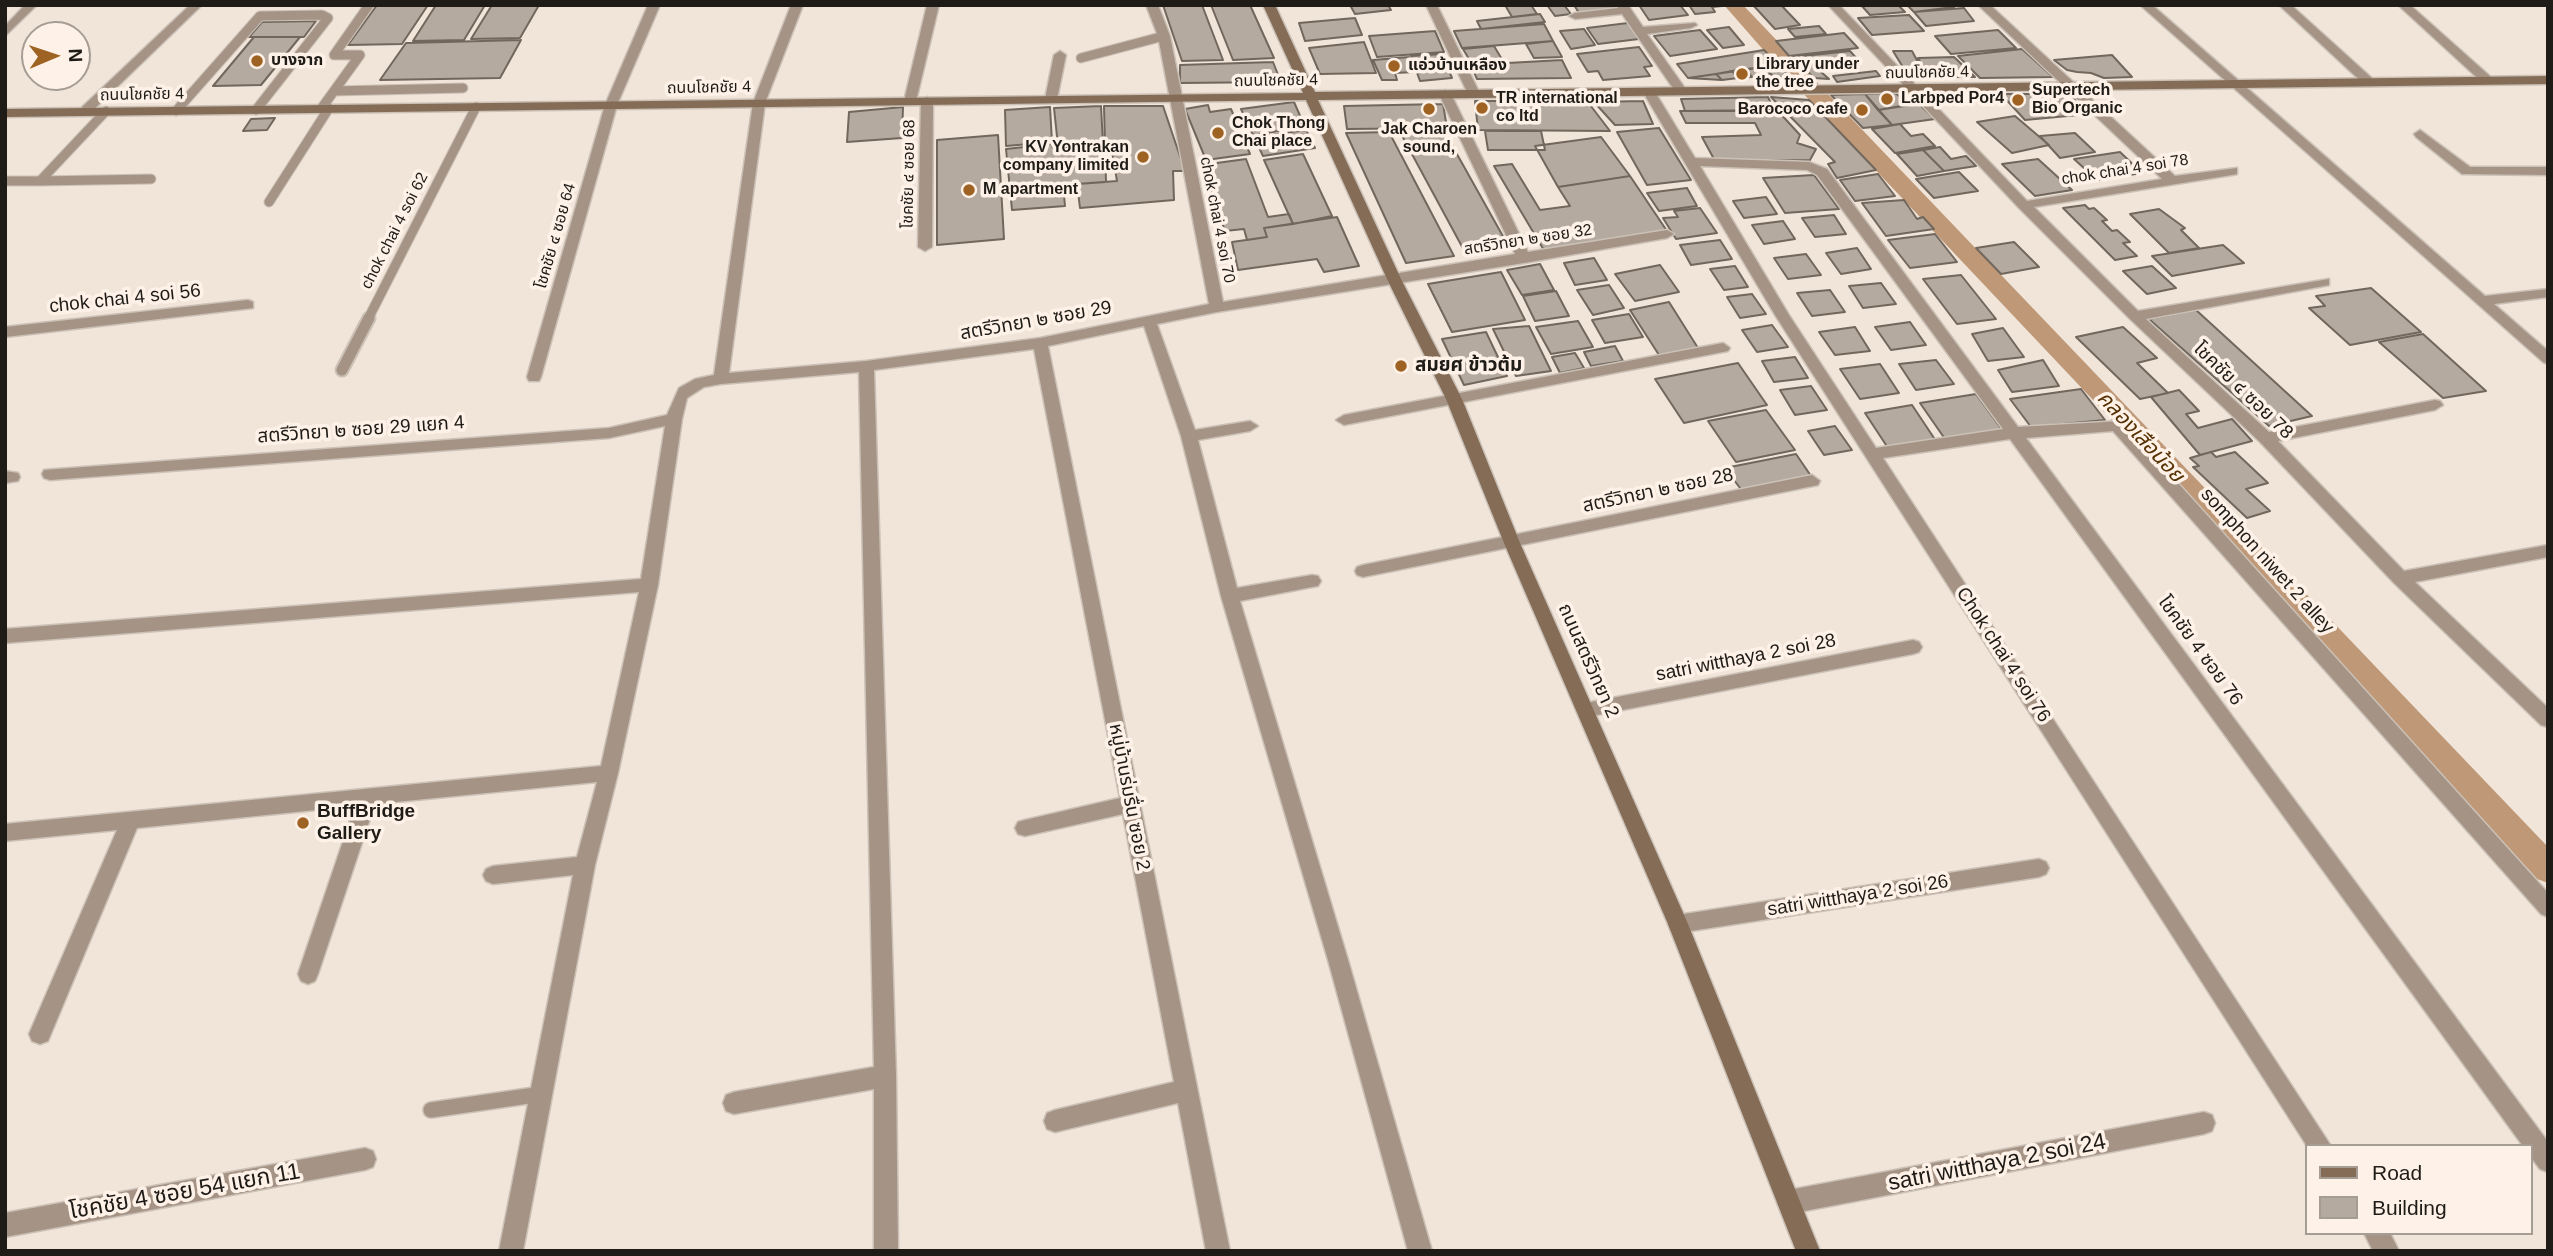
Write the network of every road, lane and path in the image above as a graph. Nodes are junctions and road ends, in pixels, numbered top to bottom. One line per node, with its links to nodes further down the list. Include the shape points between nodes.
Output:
1 (32, 5): 19 (street)
2 (197, 5): 47 (street)
3 (369, 5): 30 (lane, via 334,55 360,55)
4 (654, 5): 41 (street, โชคชัย ๔ ซอย 64)
5 (797, 5): 40 (street)
6 (933, 5): 38 (street)
7 (1152, 5): 20 (street, chok chai 4 soi 70)
8 (1269, 5): 35 (street, ถนนสตรีวิทยา 2)
9 (1431, 5): 34 (street)
10 (1833, 5): 29 (street, โชคชัย ๔ ซอย 78)
11 (1983, 5): 27 (street)
12 (2145, 5): 26 (street)
13 (2284, 5): 25 (street)
14 (2403, 5): 24 (street)
15 (1624, 8): 16 (street); 18 (street)
16 (1575, 16)
17 (1691, 25): 18 (street)
18 (1640, 30): 31 (street)
19 (5, 33)
20 (1164, 36): 22 (lane); 36 (street, chok chai 4 soi 70)
21 (1060, 55): 37 (street)
22 (1081, 58)
23 (2548, 80): 24 (street, ถนนโชคชัย 4)
24 (2488, 81): 25 (street, ถนนโชคชัย 4)
25 (2370, 83): 26 (street, ถนนโชคชัย 4)
26 (2234, 85): 27 (street, ถนนโชคชัย 4); 65 (street)
27 (2072, 86): 29 (street, ถนนโชคชัย 4); 56 (street)
28 (463, 88): 30 (lane)
29 (1914, 89): 31 (street, ถนนโชคชัย 4); 58 (street, โชคชัย ๔ ซอย 78)
30 (334, 91): 43 (lane)
31 (1681, 91): 32 (street, ถนนโชคชัย 4)
32 (1648, 92): 34 (street, ถนนโชคชัย 4); 50 (street, Chok chai 4 soi 76)
33 (1445, 94): 34 (street, ถนนโชคชัย 4); 35 (street, ถนนโชคชัย 4); 61 (street)
34 (1474, 94)
35 (1312, 96): 36 (street, ถนนโชคชัย 4); 62 (street, ถนนสตรีวิทยา 2)
36 (1174, 98): 37 (street, ถนนโชคชัย 4); 67 (street, chok chai 4 soi 70)
37 (1051, 99): 39 (street, ถนนโชคชัย 4)
38 (910, 101): 39 (street, ถนนโชคชัย 4); 40 (street, ถนนโชคชัย 4)
39 (927, 101): 60 (street, โชคชัย ๔ ซอย 68)
40 (759, 103): 41 (street, ถนนโชคชัย 4); 77 (street)
41 (611, 105): 42 (street, ถนนโชคชัย 4); 76 (street, โชคชัย ๔ ซอย 64)
42 (476, 107): 43 (street, ถนนโชคชัย 4); 75 (lane, chok chai 4 soi 62)
43 (325, 109): 45 (street, ถนนโชคชัย 4); 57 (lane)
44 (176, 110): 45 (street, ถนนโชคชัย 4); 45 (lane, via 260,16 328,18); 46 (street, ถนนโชคชัย 4)
45 (256, 110)
46 (106, 111): 47 (street, ถนนโชคชัย 4); 55 (lane)
47 (85, 112): 48 (street, ถนนโชคชัย 4)
48 (5, 113)
49 (2420, 134): 52 (street, via 2467,171)
50 (1690, 162): 83 (street, โชคชัย 4 ซอย 76, via 1816,168 1822,172); 86 (street, Chok chai 4 soi 76, via 1782,315)
51 (2232, 171): 56 (street, chok chai 4 soi 78)
52 (2548, 171)
53 (151, 179): 55 (lane)
54 (5, 181): 55 (lane)
55 (40, 181)
56 (2172, 181): 58 (street, chok chai 4 soi 78)
57 (269, 202)
58 (2024, 205): 68 (street, โชคชัย ๔ ซอย 78)
59 (1667, 234): 61 (street, สตรีวิทยา ๒ ซอย 32)
60 (926, 247)
61 (1524, 259): 62 (street, สตรีวิทยา ๒ ซอย 32)
62 (1394, 279): 67 (street, สตรีวิทยา ๒ ซอย 29); 78 (street, ถนนสตรีวิทยา 2)
63 (2324, 282): 68 (street)
64 (2548, 293): 65 (street)
65 (2482, 301): 73 (street)
66 (248, 305): 70 (street, chok chai 4 soi 56)
67 (1217, 307): 69 (street, สตรีวิทยา ๒ ซอย 29)
68 (2135, 316): 85 (street, โชคชัย ๔ ซอย 78)
69 (1149, 320): 71 (street, สตรีวิทยา ๒ ซอย 29); 84 (street)
70 (5, 332)
71 (1040, 343): 74 (street, สตรีวิทยา ๒ ซอย 29); 102 (street, หมู่บ้านร่มรื่น ซอย 2)
72 (1723, 348): 78 (street)
73 (2548, 359)
74 (866, 366): 77 (street, สตรีวิทยา ๒ ซอย 29); 113 (street)
75 (342, 370)
76 (534, 377)
77 (721, 379): 80 (street, สตรีวิทยา ๒ ซอย 29, via 684,392)
78 (1454, 400): 81 (street); 89 (street, ถนนสตรีวิทยา 2)
79 (2435, 405): 85 (street)
80 (674, 419): 87 (street, สตรีวิทยา ๒ ซอย 29 แยก 4, via 609,433); 94 (street)
81 (1344, 420)
82 (1250, 426): 84 (street)
83 (2015, 433): 86 (street, somphon niwet 2 alley); 109 (street, somphon niwet 2 alley, via 2117,425); 122 (street, โชคชัย 4 ซอย 76)
84 (1188, 436): 95 (street)
85 (2266, 438): 92 (street, โชคชัย ๔ ซอย 78)
86 (1874, 454): 120 (street, Chok chai 4 soi 76)
87 (50, 474)
88 (1812, 481): 89 (street, สตรีวิทยา ๒ ซอย 28)
89 (1512, 543): 91 (street, สตรีวิทยา ๒ ซอย 28); 98 (street, ถนนสตรีวิทยา 2)
90 (2548, 551): 92 (street)
91 (1363, 571)
92 (2400, 578): 99 (street, โชคชัย ๔ ซอย 78)
93 (1312, 581): 95 (street)
94 (649, 585): 96 (street); 100 (street)
95 (1230, 596): 129 (street)
96 (5, 636)
97 (1913, 647): 98 (street, satri witthaya 2 soi 28)
98 (1586, 709): 110 (street, ถนนสตรีวิทยา 2)
99 (2548, 720)
100 (609, 773): 101 (street); 106 (street)
101 (368, 797): 103 (street); 111 (street)
102 (1131, 804): 104 (street); 114 (street, หมู่บ้านร่มรื่น ซอย 2)
103 (130, 822): 105 (street); 112 (street)
104 (1025, 828)
105 (5, 833)
106 (585, 865): 108 (street); 115 (street)
107 (2039, 868): 110 (street, satri witthaya 2 soi 26)
108 (493, 875)
109 (2548, 908)
110 (1678, 924): 123 (street, ถนนสตรีวิทยา 2)
111 (308, 974)
112 (40, 1034)
113 (884, 1076): 116 (street); 127 (street)
114 (1187, 1090): 118 (street); 128 (street, หมู่บ้านร่มรื่น ซอย 2)
115 (541, 1094): 117 (lane); 126 (street)
116 (734, 1103)
117 (431, 1110)
118 (1055, 1121)
119 (2204, 1124): 123 (street, satri witthaya 2 soi 24)
120 (2319, 1144)
121 (365, 1159): 124 (street, โชคชัย 4 ซอย 54 แยก 11)
122 (2548, 1161)
123 (1789, 1202): 130 (street, ถนนสตรีวิทยา 2)
124 (5, 1225)
125 (2377, 1235): 131 (street)
126 (511, 1251)
127 (886, 1251)
128 (1218, 1251)
129 (1420, 1251)
130 (1808, 1251)
131 (2387, 1251)

